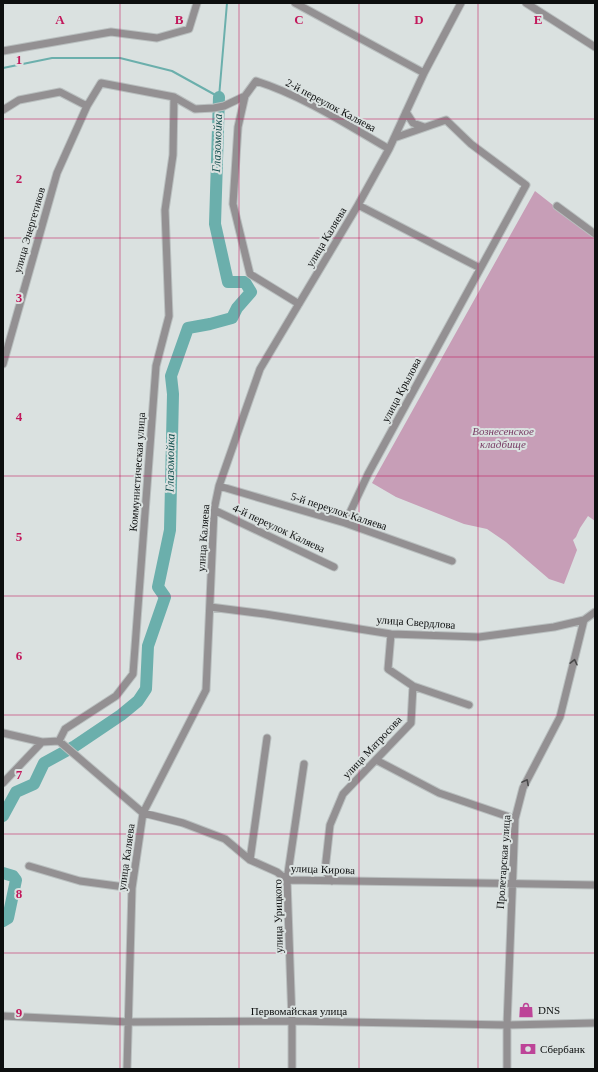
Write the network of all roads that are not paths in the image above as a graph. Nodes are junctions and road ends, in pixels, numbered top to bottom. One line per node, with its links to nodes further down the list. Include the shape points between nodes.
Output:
1 (197, 3): 6 (street, via 189,29 157,38 111,32)
2 (295, 3): 7 (street)
3 (461, 3): 7 (street, улица Каляева)
4 (526, 3): 5 (street)
5 (595, 47)
6 (3, 51)
7 (424, 73): 12 (street, улица Каляева)
8 (245, 96): 9 (street, via 224,106 195,109); 15 (street, 2-й переулок Каляева, via 256,81 275,87 311,104); 20 (street, 2-й переулок Каляева, via 238,127 233,204 250,274)
9 (174, 97): 10 (street, улица Энергетиков, via 101,83); 35 (street, Коммунистическая улица, via 173,155 165,210 169,316 156,366 133,674 116,696 65,729)
10 (86, 106): 11 (street, via 60,92 19,100); 21 (street, улица Энергетиков, via 57,173)
11 (3, 110)
12 (406, 112): 13 (street, via 413,122); 14 (street, улица Каляева)
13 (424, 127): 14 (street, улица Крылова); 19 (street, улица Крылова, via 446,120 471,144 526,185)
14 (394, 138): 15 (street, улица Каляева)
15 (389, 149): 16 (street, улица Каляева)
16 (358, 205): 19 (street); 20 (street, улица Каляева)
17 (557, 206): 18 (street)
18 (595, 234)
19 (480, 268): 24 (street, улица Крылова, via 368,474)
20 (299, 304): 22 (street, улица Каляева, via 260,369)
21 (3, 364)
22 (219, 486): 23 (street, улица Каляева); 24 (street, 5-й переулок Каляева)
23 (214, 510): 26 (street, 4-й переулок Каляева); 27 (street, улица Каляева)
24 (345, 523): 25 (street, 5-й переулок Каляева)
25 (452, 561)
26 (334, 567)
27 (210, 607): 30 (street, улица Свердлова); 40 (street, улица Каляева, via 206,690)
28 (595, 612): 29 (street, улица Свердлова)
29 (584, 620): 30 (street, улица Свердлова, via 554,627 479,637); 41 (street, Пролетарская улица, one-way to 29, via 523,788 560,718)
30 (390, 634): 31 (street, via 388,669)
31 (413, 686): 32 (street); 37 (street, улица Матросова, via 411,723)
32 (469, 705)
33 (3, 733): 36 (street)
34 (267, 738): 42 (street)
35 (59, 741): 36 (street); 40 (street, улица Кирова)
36 (42, 742): 39 (street)
37 (376, 760): 41 (street, via 439,793); 45 (street, улица Матросова, via 342,794 330,825 325,870)
38 (304, 764): 44 (street, улица Урицкого)
39 (3, 783)
40 (143, 813): 42 (street, улица Кирова, via 183,823 225,839); 48 (street, улица Каляева)
41 (515, 819): 46 (street, Пролетарская улица)
42 (250, 860): 44 (street, улица Кирова, via 277,872)
43 (28, 866): 48 (street, via 80,881)
44 (287, 880): 45 (street, улица Кирова); 50 (street, улица Урицкого)
45 (332, 881): 46 (street, улица Кирова)
46 (512, 885): 47 (street, улица Кирова); 53 (street, Пролетарская улица)
47 (595, 885)
48 (132, 888): 51 (street, улица Каляева)
49 (3, 1016): 51 (street, Первомайская улица)
50 (292, 1021): 51 (street, Первомайская улица); 53 (street, Первомайская улица); 55 (street, улица Урицкого)
51 (129, 1022): 54 (street, улица Каляева)
52 (595, 1024): 53 (street, Первомайская улица)
53 (507, 1025): 56 (street, Пролетарская улица)
54 (127, 1069)
55 (292, 1069)
56 (507, 1069)

